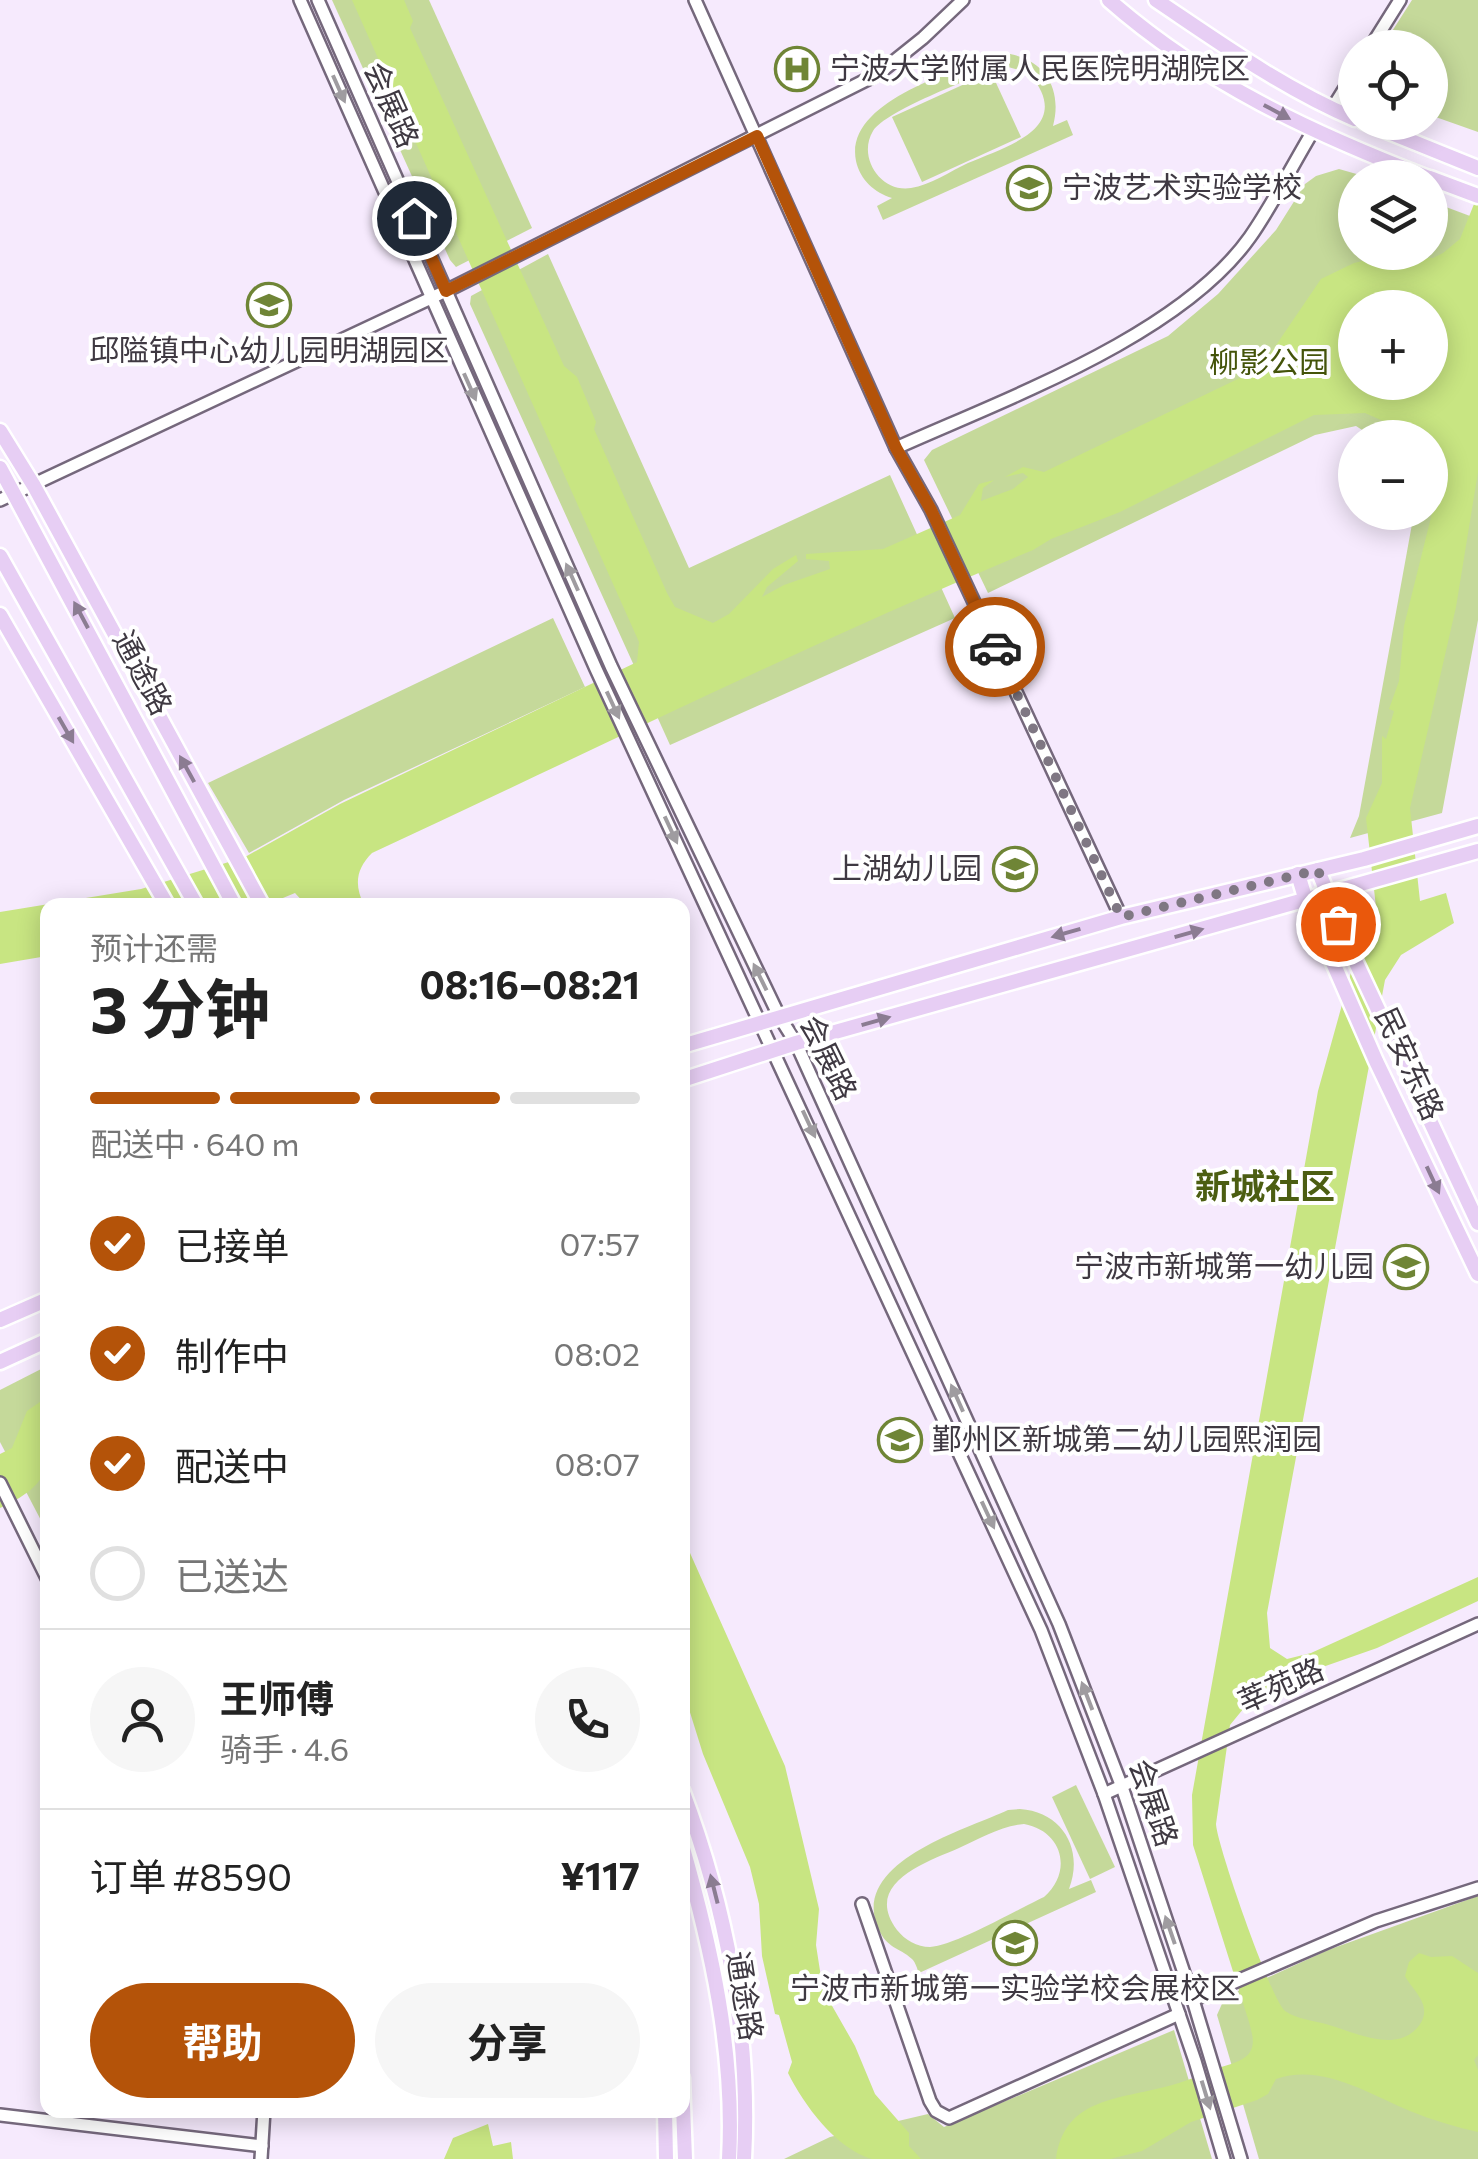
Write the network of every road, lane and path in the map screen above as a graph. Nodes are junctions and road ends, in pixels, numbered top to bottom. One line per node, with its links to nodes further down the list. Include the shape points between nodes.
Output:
1 (300, 0): 20 (street, 会展路, one-way to 20)
2 (318, 0): 19 (street, 会展路)
3 (695, 0): 13 (street)
4 (963, 0): 13 (street, via 878,74)
5 (1109, 0): 12 (main road, one-way to 12, via 1232,88)
6 (1156, 0): 10 (main road)
7 (1400, 0): 8 (street)
8 (1381, 30)
9 (1338, 99): 10 (street)
10 (1332, 109): 11 (main road)
11 (1338, 112)
12 (1312, 131): 15 (main road); 22 (street, via 1249,239 1198,292 1154,324 1038,384)
13 (757, 136): 19 (street); 22 (street)
14 (1405, 140): 16 (main road)
15 (1384, 160)
16 (1478, 168)
17 (1448, 185): 18 (main road)
18 (1478, 196)
19 (446, 291): 20 (street); 40 (street, 会展路, one-way to 19, via 611,666)
20 (430, 298): 24 (street); 41 (street, 会展路, one-way to 41)
21 (0, 431): 24 (main road)
22 (896, 448): 39 (street)
23 (0, 468): 25 (main road, 通途路)
24 (34, 486): 25 (street); 37 (main road, one-way to 24)
25 (16, 493): 26 (street); 36 (main road, 通途路, one-way to 25)
26 (0, 500)
27 (0, 556): 35 (main road)
28 (0, 615): 34 (main road, one-way to 34)
29 (1478, 826): 31 (main road)
30 (1478, 851): 33 (main road)
31 (1318, 870): 32 (main road); 33 (main road, 民安东路)
32 (1298, 874): 38 (main road, 民安东路); 39 (main road)
33 (1326, 896): 38 (main road); 46 (main road, 民安东路)
34 (163, 898)
35 (192, 898)
36 (230, 898)
37 (258, 898)
38 (1306, 901): 42 (main road, one-way to 38); 47 (main road, 民安东路, one-way to 47)
39 (1121, 917): 40 (main road, one-way to 40)
40 (779, 1016): 41 (main road); 42 (street, 会展路)
41 (760, 1022): 43 (main road); 44 (street, 会展路)
42 (796, 1043): 44 (main road); 55 (street, 会展路, one-way to 42, via 1059,1624)
43 (690, 1044)
44 (775, 1050): 45 (main road); 56 (street, 会展路, one-way to 56, via 1041,1630)
45 (690, 1077)
46 (1478, 1222)
47 (1478, 1274)
48 (40, 1302): 49 (main road)
49 (0, 1320)
50 (40, 1344): 51 (main road)
51 (0, 1362)
52 (0, 1483): 53 (street)
53 (40, 1564)
54 (1478, 1624): 55 (street, 莘苑路)
55 (1122, 1786): 56 (street, 莘苑路); 61 (street, 会展路, one-way to 55)
56 (1104, 1794): 62 (street, 会展路)
57 (690, 1813): 71 (main road, one-way to 57, via 742,2044 724,1930)
58 (690, 1872): 70 (main road, 通途路, via 720,2004)
59 (1478, 1888): 61 (street, via 1376,1921)
60 (862, 1904): 62 (street, via 930,2101 949,2118)
61 (1194, 2000): 73 (street, 会展路)
62 (1178, 2014): 72 (street, 会展路, one-way to 72)
63 (0, 2115): 67 (street)
64 (264, 2118): 67 (street)
65 (665, 2118): 68 (main road)
66 (683, 2118): 69 (main road)
67 (262, 2152)
68 (666, 2159)
69 (684, 2159)
70 (729, 2159)
71 (744, 2159)
72 (1224, 2159)
73 (1241, 2159)

